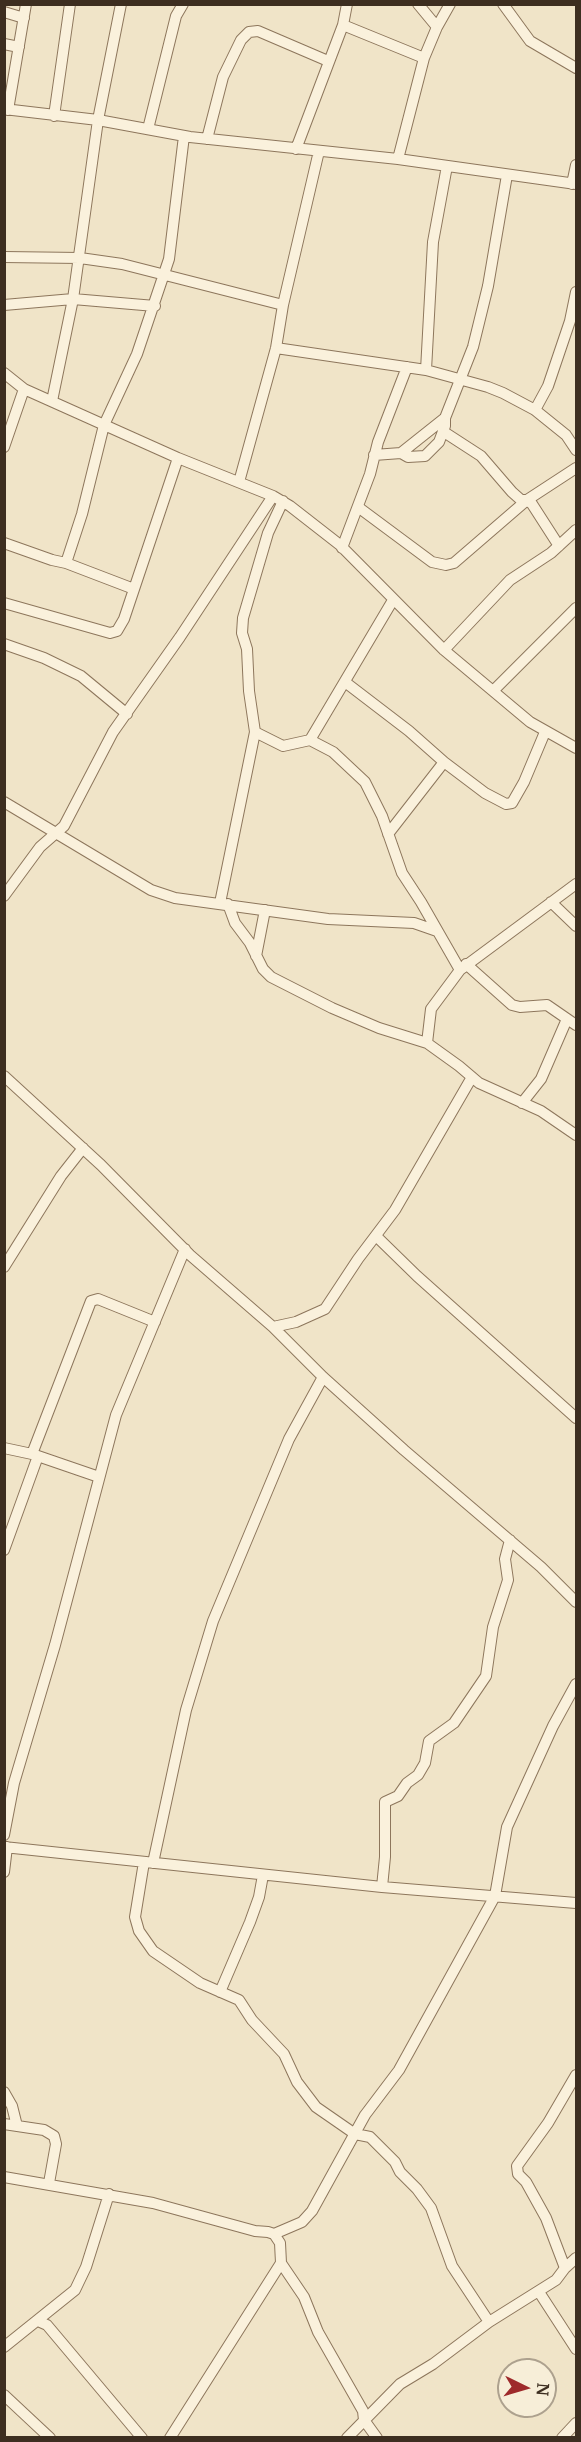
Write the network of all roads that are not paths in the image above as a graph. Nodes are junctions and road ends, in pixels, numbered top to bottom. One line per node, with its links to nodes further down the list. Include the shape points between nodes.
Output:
1 (26, 4): 10 (street)
2 (70, 4): 19 (street)
3 (121, 4): 20 (street)
4 (183, 4): 21 (street, via 176,16)
5 (347, 4): 11 (street)
6 (418, 4): 12 (street)
7 (450, 4): 12 (street)
8 (503, 4): 17 (street, via 530,41)
9 (4, 12): 10 (street)
10 (24, 18): 14 (street)
11 (343, 25): 15 (street); 16 (street)
12 (437, 27): 15 (street)
13 (4, 44): 14 (street)
14 (19, 47): 18 (street)
15 (424, 58): 26 (street)
16 (328, 61): 23 (street, via 258,32 249,32 223,77); 24 (street)
17 (576, 68)
18 (6, 110): 19 (street)
19 (54, 116): 20 (street)
20 (98, 120): 21 (street); 32 (street)
21 (148, 129): 22 (street)
22 (184, 136): 23 (street); 33 (street, via 173,243)
23 (207, 139): 24 (street)
24 (296, 149): 25 (street)
25 (319, 151): 26 (street); 36 (street)
26 (398, 159): 28 (street)
27 (576, 165): 30 (street)
28 (447, 166): 29 (street); 42 (street, via 433,242)
29 (507, 175): 30 (street); 43 (street, via 488,286)
30 (574, 184)
31 (4, 257): 32 (street)
32 (80, 258): 33 (street); 35 (street)
33 (164, 276): 36 (street); 38 (street)
34 (576, 292): 39 (street)
35 (73, 299): 37 (street); 38 (street); 46 (street)
36 (283, 304): 40 (street)
37 (4, 305)
38 (155, 306): 49 (street)
39 (573, 322): 47 (street)
40 (276, 348): 41 (street); 57 (street)
41 (407, 367): 42 (street); 54 (street)
42 (426, 370): 43 (street)
43 (461, 379): 47 (street, via 503,393); 48 (street)
44 (7, 380): 45 (street)
45 (24, 388): 46 (street); 52 (street)
46 (52, 401): 49 (street)
47 (535, 410): 51 (street)
48 (445, 418): 50 (street); 53 (street)
49 (104, 424): 55 (street); 65 (street)
50 (444, 432): 53 (street, via 425,456 408,457); 59 (street, via 481,456 512,492)
51 (576, 446)
52 (4, 447)
53 (401, 453): 54 (street)
54 (374, 455): 60 (street)
55 (178, 458): 57 (street); 66 (street)
56 (576, 468): 59 (street)
57 (239, 482): 58 (street)
58 (278, 498): 64 (street); 74 (street); 75 (street, via 243,618)
59 (527, 500): 60 (street, via 446,566 432,562); 63 (street)
60 (358, 507): 64 (street)
61 (576, 530): 63 (street)
62 (4, 543): 65 (street)
63 (559, 546): 71 (street, via 510,580)
64 (342, 548): 67 (street)
65 (66, 562): 66 (street)
66 (134, 589): 68 (street, via 124,619 117,631 110,633)
67 (393, 600): 71 (street); 72 (street)
68 (4, 603)
69 (576, 608): 73 (street)
70 (4, 644): 74 (street, via 81,676)
71 (444, 650): 73 (street)
72 (345, 682): 77 (street); 79 (street)
73 (493, 691): 76 (street)
74 (127, 714): 81 (street)
75 (255, 732): 77 (street, via 283,746); 86 (street)
76 (545, 732): 78 (street); 79 (street, via 512,803 500,802 485,793)
77 (310, 740): 82 (street, via 333,752 365,782)
78 (576, 748)
79 (444, 762): 82 (street)
80 (4, 802): 81 (street)
81 (57, 832): 84 (street, via 40,847); 86 (street, via 151,890 175,898)
82 (388, 834): 89 (street, via 402,873)
83 (576, 884): 85 (street)
84 (4, 896)
85 (552, 902): 88 (street); 91 (street)
86 (224, 904): 87 (street); 90 (street)
87 (265, 910): 89 (street, via 328,919 414,923); 90 (street)
88 (576, 926)
89 (437, 931): 91 (street)
90 (256, 957): 93 (street, via 271,977 332,1008)
91 (463, 967): 92 (street, via 512,1005 547,1005); 93 (street, via 431,1009)
92 (572, 1022): 96 (street, via 541,1079)
93 (427, 1042): 95 (street)
94 (4, 1076): 98 (street)
95 (472, 1077): 96 (street); 99 (street)
96 (522, 1103): 97 (street)
97 (576, 1135)
98 (83, 1148): 100 (street); 101 (street)
99 (376, 1236): 103 (street, via 325,1309); 105 (street)
100 (184, 1249): 102 (street); 103 (street)
101 (4, 1267)
102 (155, 1322): 107 (street, via 98,1299 92,1301); 108 (street, via 116,1415)
103 (273, 1327): 104 (street)
104 (323, 1377): 109 (street); 116 (street, via 289,1439 213,1621)
105 (576, 1418)
106 (4, 1448): 107 (street)
107 (35, 1455): 108 (street); 110 (street)
108 (99, 1477): 113 (street, via 55,1645)
109 (510, 1540): 111 (street); 119 (street, via 505,1559 508,1580 493,1627 486,1676 454,1723 429,1741 418,1775 398,1796 385,1802)
110 (4, 1550)
111 (576, 1602)
112 (576, 1684): 120 (street, via 507,1827)
113 (9, 1781): 114 (street)
114 (4, 1835)
115 (6, 1847): 116 (street); 117 (street)
116 (148, 1863): 118 (street); 122 (street, via 135,1917 139,1931 153,1951 183,1973)
117 (4, 1872)
118 (263, 1875): 119 (street); 122 (street, via 250,1922)
119 (382, 1887): 120 (street)
120 (495, 1896): 121 (street); 127 (street, via 399,2070)
121 (576, 1903)
122 (220, 1992): 127 (street, via 239,2000 284,2054 297,2082 316,2106)
123 (576, 2075): 134 (street, via 517,2166 518,2174 546,2218)
124 (4, 2092): 126 (street)
125 (4, 2124): 126 (street)
126 (17, 2126): 129 (street, via 44,2130 54,2136)
127 (355, 2134): 131 (street, via 312,2211 302,2222); 137 (street, via 370,2137 431,2208 452,2266)
128 (4, 2177): 129 (street)
129 (49, 2184): 130 (street)
130 (109, 2194): 131 (street); 136 (street, via 80,2282)
131 (274, 2234): 133 (street, via 280,2243)
132 (576, 2258): 134 (street)
133 (281, 2263): 141 (street, via 304,2297 318,2332 363,2411); 145 (street)
134 (565, 2268): 135 (street)
135 (539, 2292): 137 (street); 139 (street)
136 (38, 2321): 138 (street); 144 (street, via 47,2325)
137 (489, 2322): 141 (street, via 400,2384)
138 (4, 2347)
139 (576, 2349)
140 (4, 2395): 143 (street)
141 (364, 2420): 146 (street); 147 (street)
142 (576, 2423): 148 (street)
143 (50, 2438)
144 (142, 2438)
145 (170, 2438)
146 (347, 2438)
147 (377, 2438)
148 (562, 2438)

